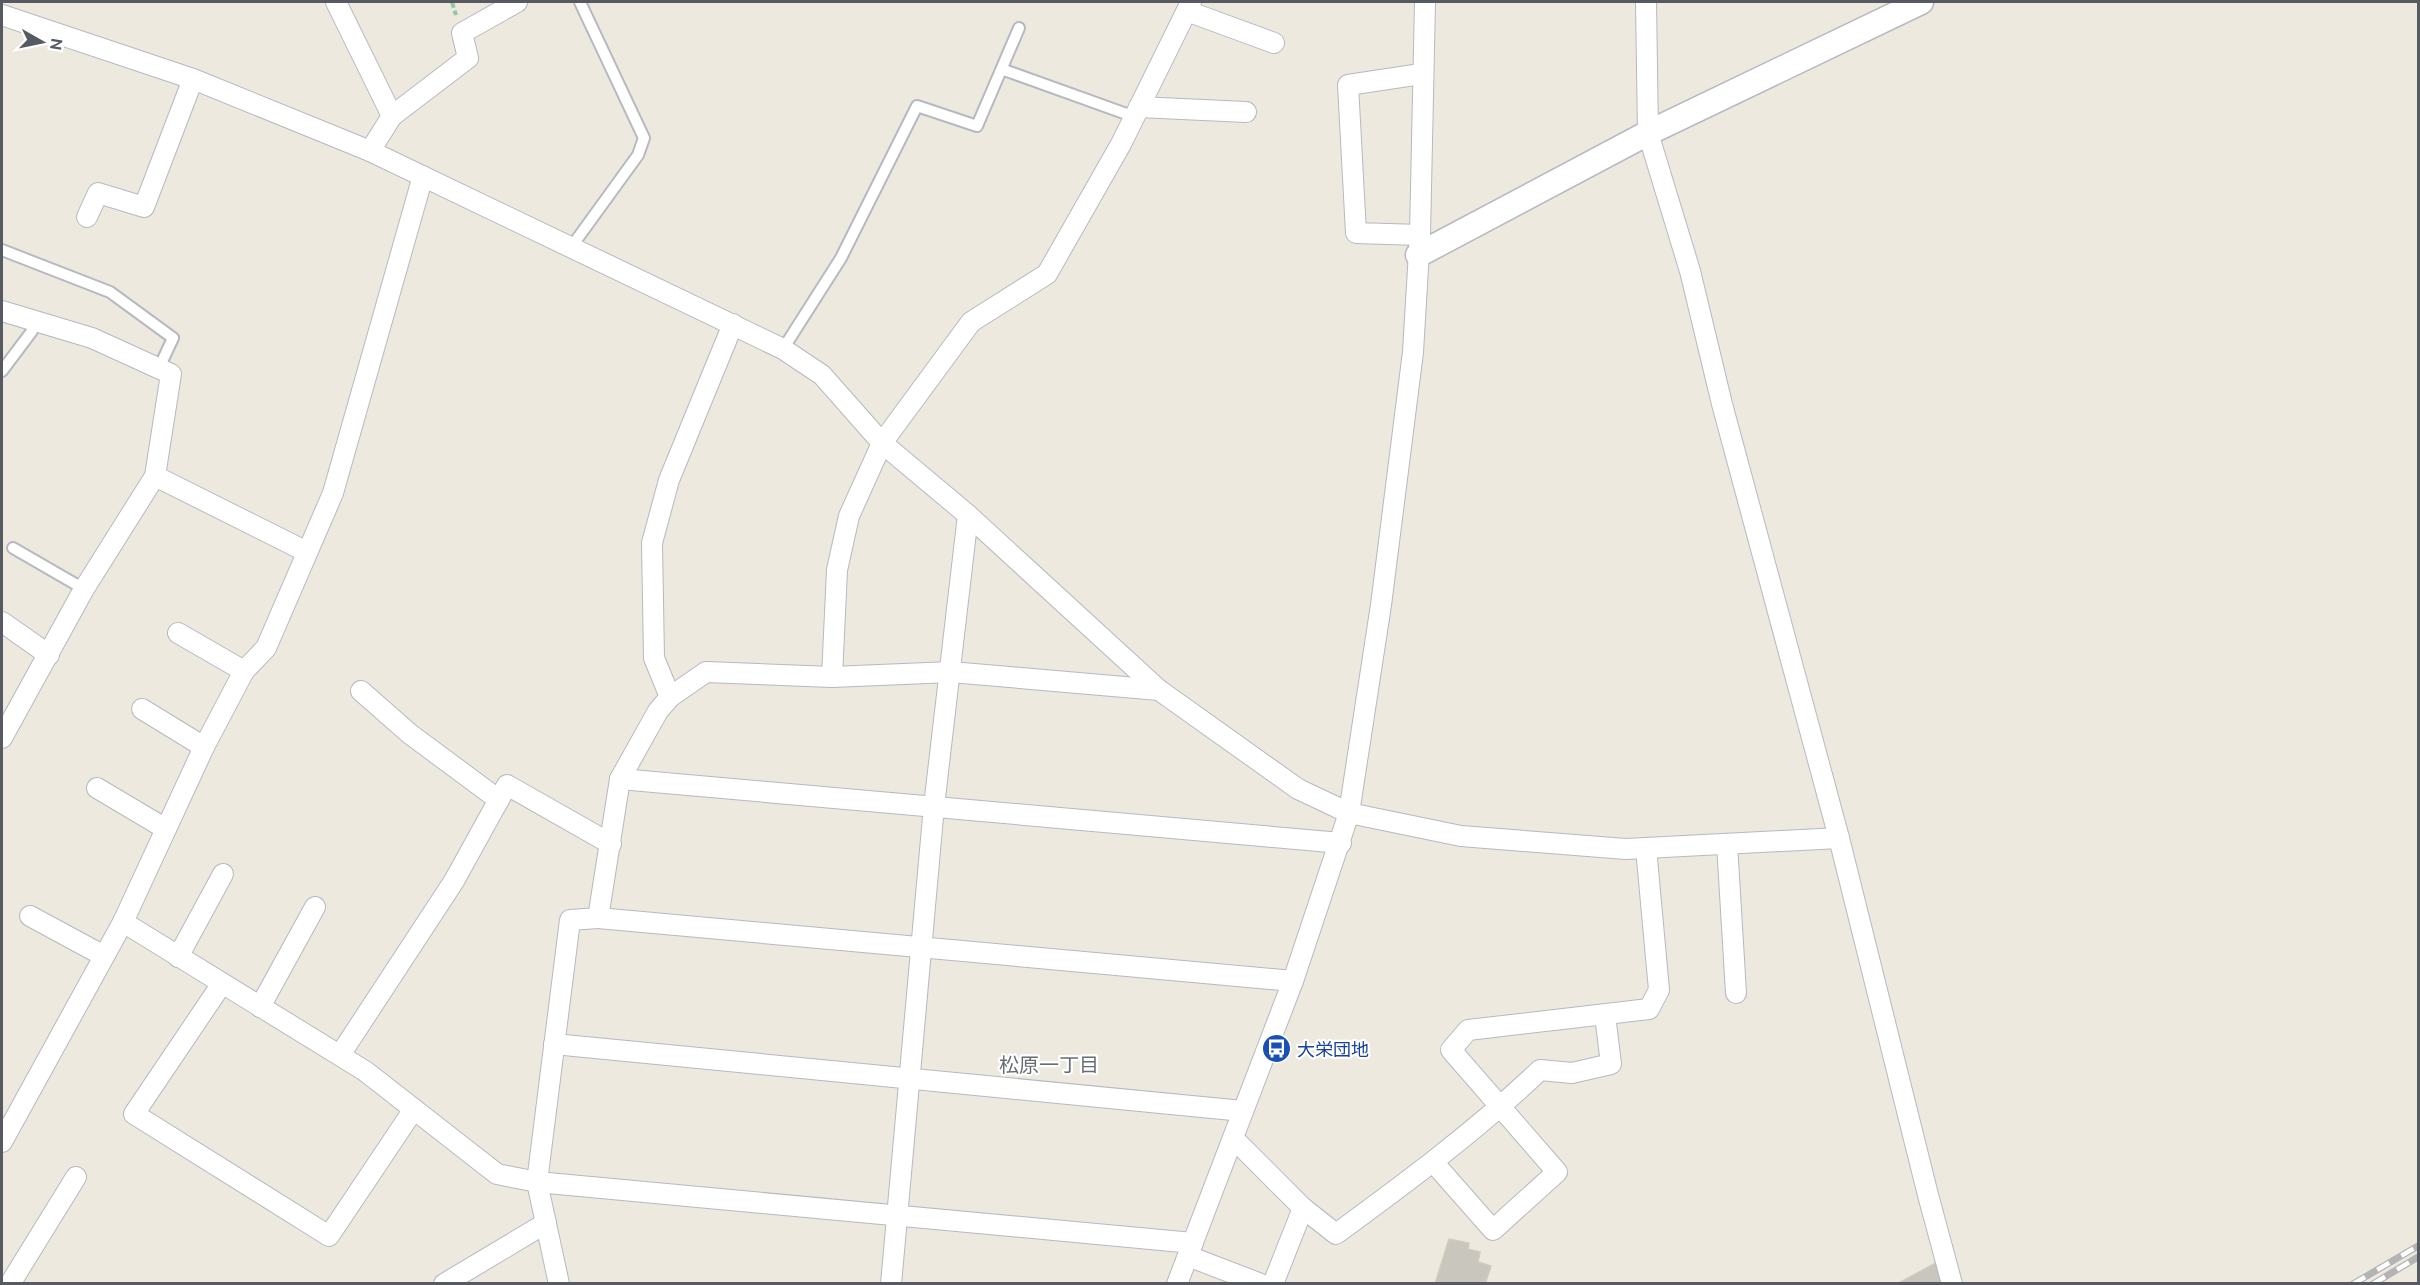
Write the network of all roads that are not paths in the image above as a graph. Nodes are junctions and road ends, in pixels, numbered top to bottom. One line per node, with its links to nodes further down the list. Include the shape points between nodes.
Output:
1 (336, 2): 16 (street)
2 (517, 2): 16 (street, via 462,33 468,58)
3 (580, 2): 22 (lane, via 644,138 638,155)
4 (1425, 2): 12 (street)
5 (1646, 2): 17 (street)
6 (1922, 2): 17 (street)
7 (1189, 6): 10 (street); 14 (street)
8 (2, 15): 13 (street)
9 (1019, 28): 11 (lane)
10 (1274, 43)
11 (1004, 70): 14 (lane); 27 (lane, via 977,126 917,106 841,258)
12 (1421, 75): 21 (street); 21 (street, via 1348,85 1356,233)
13 (193, 79): 18 (street); 20 (street, via 144,207 98,193)
14 (1137, 112): 15 (street); 30 (street, via 1047,274 971,322)
15 (1246, 112)
16 (392, 116): 18 (street)
17 (1648, 133): 21 (street); 55 (street, via 1690,271)
18 (370, 151): 19 (street)
19 (423, 176): 22 (street); 34 (street, via 333,493)
20 (87, 217)
21 (1419, 245): 53 (street, via 1413,352 1381,605)
22 (572, 246): 26 (street)
23 (2, 250): 28 (lane, via 110,292 173,338)
24 (2, 310): 25 (street)
25 (35, 320): 28 (street, via 92,338); 29 (lane, via 32,331)
26 (733, 324): 27 (street); 44 (street, via 669,480 652,543 654,658)
27 (783, 349): 30 (street, via 822,375)
28 (159, 368): 31 (street, via 171,374)
29 (2, 370)
30 (882, 443): 32 (street); 41 (street, via 849,516 837,570)
31 (155, 476): 34 (street); 35 (street)
32 (968, 515): 40 (street); 42 (street)
33 (13, 548): 35 (lane)
34 (307, 552): 39 (street, via 266,648)
35 (84, 589): 38 (street)
36 (2, 622): 38 (street)
37 (178, 633): 39 (street)
38 (49, 655): 46 (street)
39 (244, 671): 48 (street)
40 (951, 672): 41 (street); 42 (street); 52 (street)
41 (832, 677): 44 (street, via 706,672)
42 (1159, 690): 53 (street, via 1298,789)
43 (361, 691): 51 (street, via 410,734)
44 (670, 697): 49 (street)
45 (142, 709): 48 (street)
46 (7, 714): 47 (street)
47 (2, 738)
48 (204, 747): 54 (street)
49 (620, 778): 52 (street); 57 (street)
50 (97, 788): 54 (street)
51 (499, 800): 57 (street, via 507,785); 74 (street, via 454,881)
52 (934, 806): 56 (street); 65 (street)
53 (1349, 813): 56 (street); 59 (street, via 1461,836)
54 (166, 829): 64 (street)
55 (1839, 838): 58 (street); 95 (street)
56 (1341, 843): 68 (street)
57 (611, 844): 63 (street)
58 (1727, 844): 59 (street); 70 (street)
59 (1646, 848): 72 (street, via 1659,990 1649,1009)
60 (223, 874): 67 (street)
61 (315, 907): 71 (street)
62 (30, 916): 66 (street)
63 (598, 918): 65 (street); 73 (street, via 570,920)
64 (123, 922): 66 (street); 67 (street)
65 (922, 946): 68 (street); 75 (street)
66 (104, 956): 80 (street)
67 (178, 957): 69 (street)
68 (1293, 981): 78 (street)
69 (221, 985): 71 (street); 76 (street, via 135,1114 329,1236)
70 (1736, 993)
71 (260, 1007): 74 (street)
72 (1605, 1015): 77 (street, via 1611,1064 1572,1073 1539,1070); 77 (street, via 1468,1030 1451,1050)
73 (554, 1044): 75 (street); 83 (street)
74 (340, 1055): 76 (street)
75 (910, 1078): 78 (street); 85 (street)
76 (414, 1109): 83 (street, via 497,1174)
77 (1499, 1109): 81 (street); 81 (street, via 1557,1172 1493,1230)
78 (1243, 1111): 79 (street)
79 (1233, 1138): 84 (street); 87 (street)
80 (2, 1142)
81 (1434, 1163): 84 (street, via 1336,1234)
82 (76, 1177): 88 (street)
83 (537, 1182): 85 (street); 86 (street)
84 (1303, 1208): 94 (street)
85 (898, 1214): 87 (street); 91 (street)
86 (546, 1223): 89 (street); 90 (street)
87 (1190, 1250): 92 (street); 93 (street)
88 (10, 1284)
89 (444, 1284)
90 (559, 1284)
91 (891, 1284)
92 (1177, 1284)
93 (1261, 1284)
94 (1273, 1284)
95 (1952, 1284)

